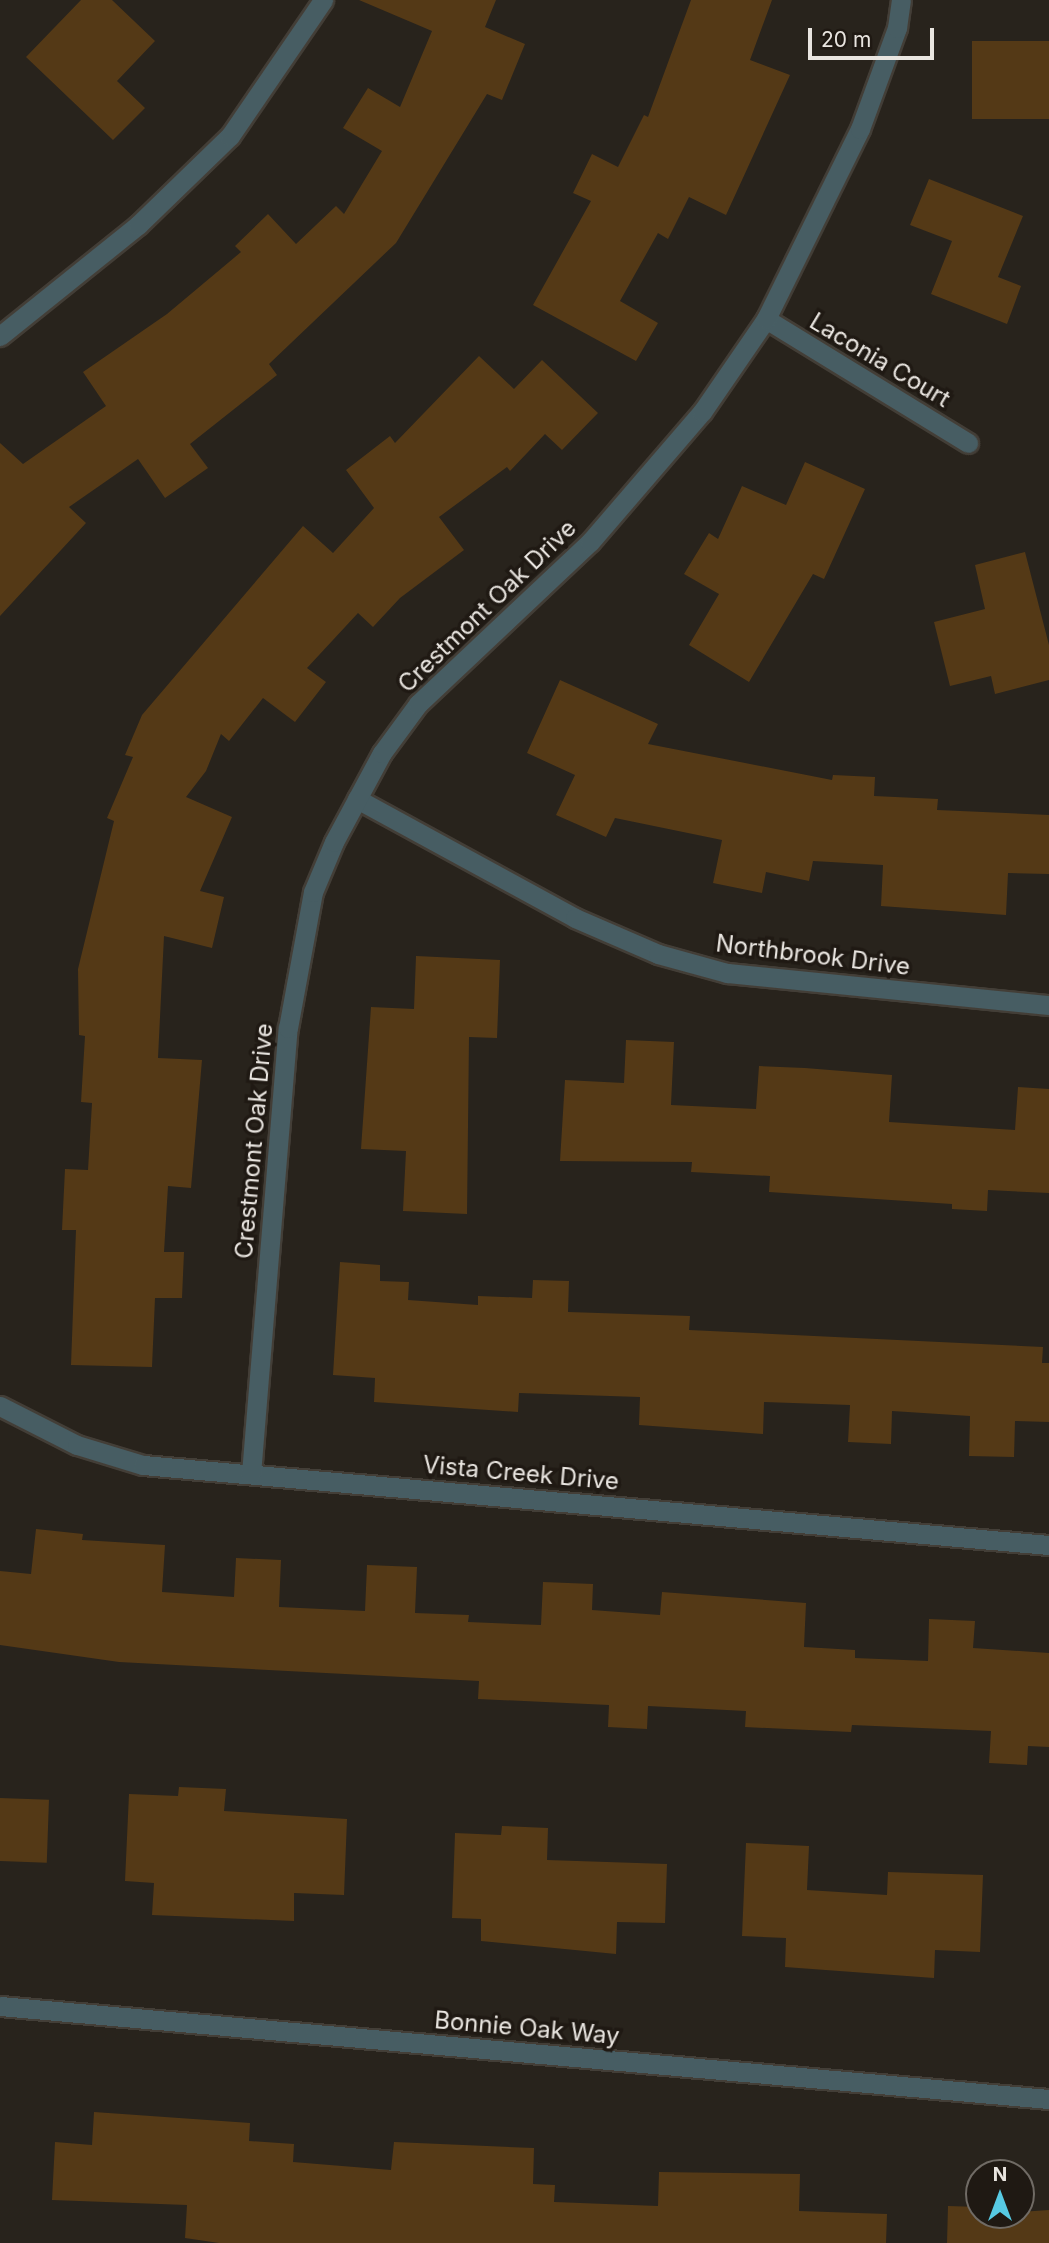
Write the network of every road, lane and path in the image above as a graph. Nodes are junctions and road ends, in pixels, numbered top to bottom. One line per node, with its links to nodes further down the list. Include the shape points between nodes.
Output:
1 (323, 0): 4 (street, via 230,136 138,225)
2 (901, 0): 3 (street, Crestmont Oak Drive, via 897,28 860,129)
3 (766, 319): 5 (street, Laconia Court); 6 (street, Crestmont Oak Drive, via 702,412 590,542 418,704 382,752)
4 (0, 336)
5 (968, 443)
6 (357, 799): 7 (street, Northbrook Drive, via 575,918 658,954 727,973); 9 (street, Crestmont Oak Drive, via 313,892 299,952)
7 (1049, 1005)
8 (0, 1406): 9 (street, Vista Creek Drive, via 77,1445 143,1465)
9 (251, 1474): 10 (street, Vista Creek Drive)
10 (1049, 1545)
11 (0, 2006): 12 (street, Bonnie Oak Way)
12 (1049, 2099)

